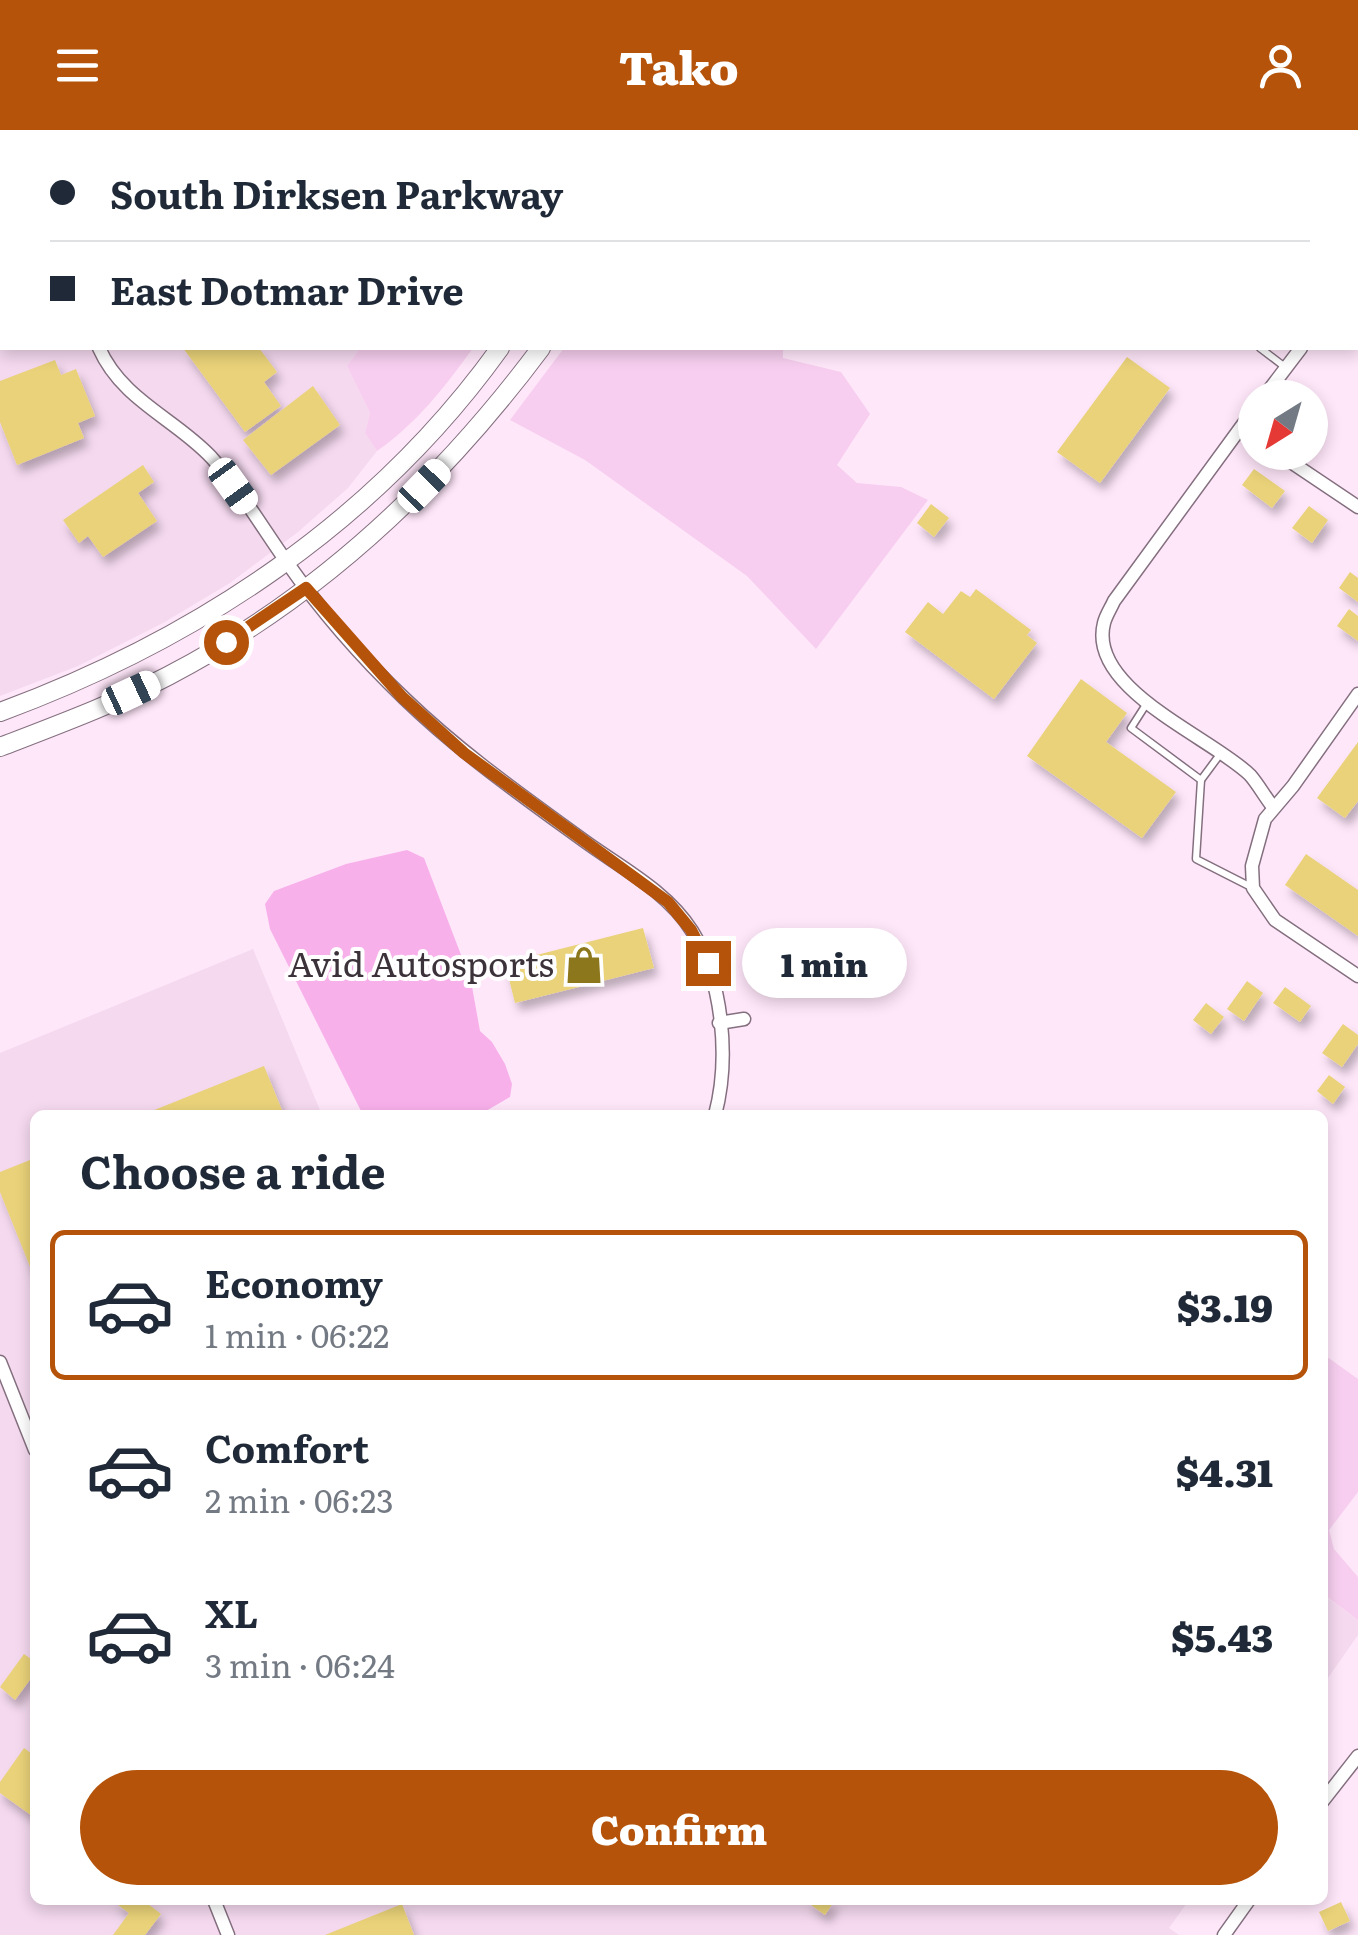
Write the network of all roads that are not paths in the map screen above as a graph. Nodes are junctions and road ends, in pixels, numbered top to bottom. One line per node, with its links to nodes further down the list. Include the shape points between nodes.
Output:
1 (100, 350): 11 (street, via 126,390 216,462)
2 (498, 350): 11 (main road, via 434,430)
3 (539, 350): 12 (main road, via 435,474)
4 (1263, 350): 6 (lane)
5 (1300, 350): 6 (street)
6 (1286, 368): 7 (street)
7 (1277, 380)
8 (1238, 434): 14 (street, via 1114,601 1104,624 1113,668)
9 (1302, 470): 10 (street)
10 (1358, 508)
11 (287, 562): 12 (street); 15 (main road, via 121,663)
12 (306, 588): 16 (main road, via 167,677); 23 (street, via 402,697 464,753 668,902 708,963)
13 (1358, 694): 19 (street)
14 (1148, 702): 17 (street); 18 (lane, via 1130,728)
15 (0, 712)
16 (0, 747)
17 (1221, 753): 18 (lane); 19 (street)
18 (1201, 780): 20 (lane, via 1196,858)
19 (1273, 807): 20 (street, via 1256,846)
20 (1253, 888): 21 (street, via 1276,920)
21 (1358, 976)
22 (744, 1018): 23 (street)
23 (719, 1023): 24 (street)
24 (716, 1110)
25 (0, 1362): 26 (street)
26 (30, 1437)
27 (1358, 1756): 28 (street)
28 (1328, 1794)
29 (216, 1905): 31 (street)
30 (1246, 1905): 32 (street)
31 (228, 1935)
32 (1224, 1935)

